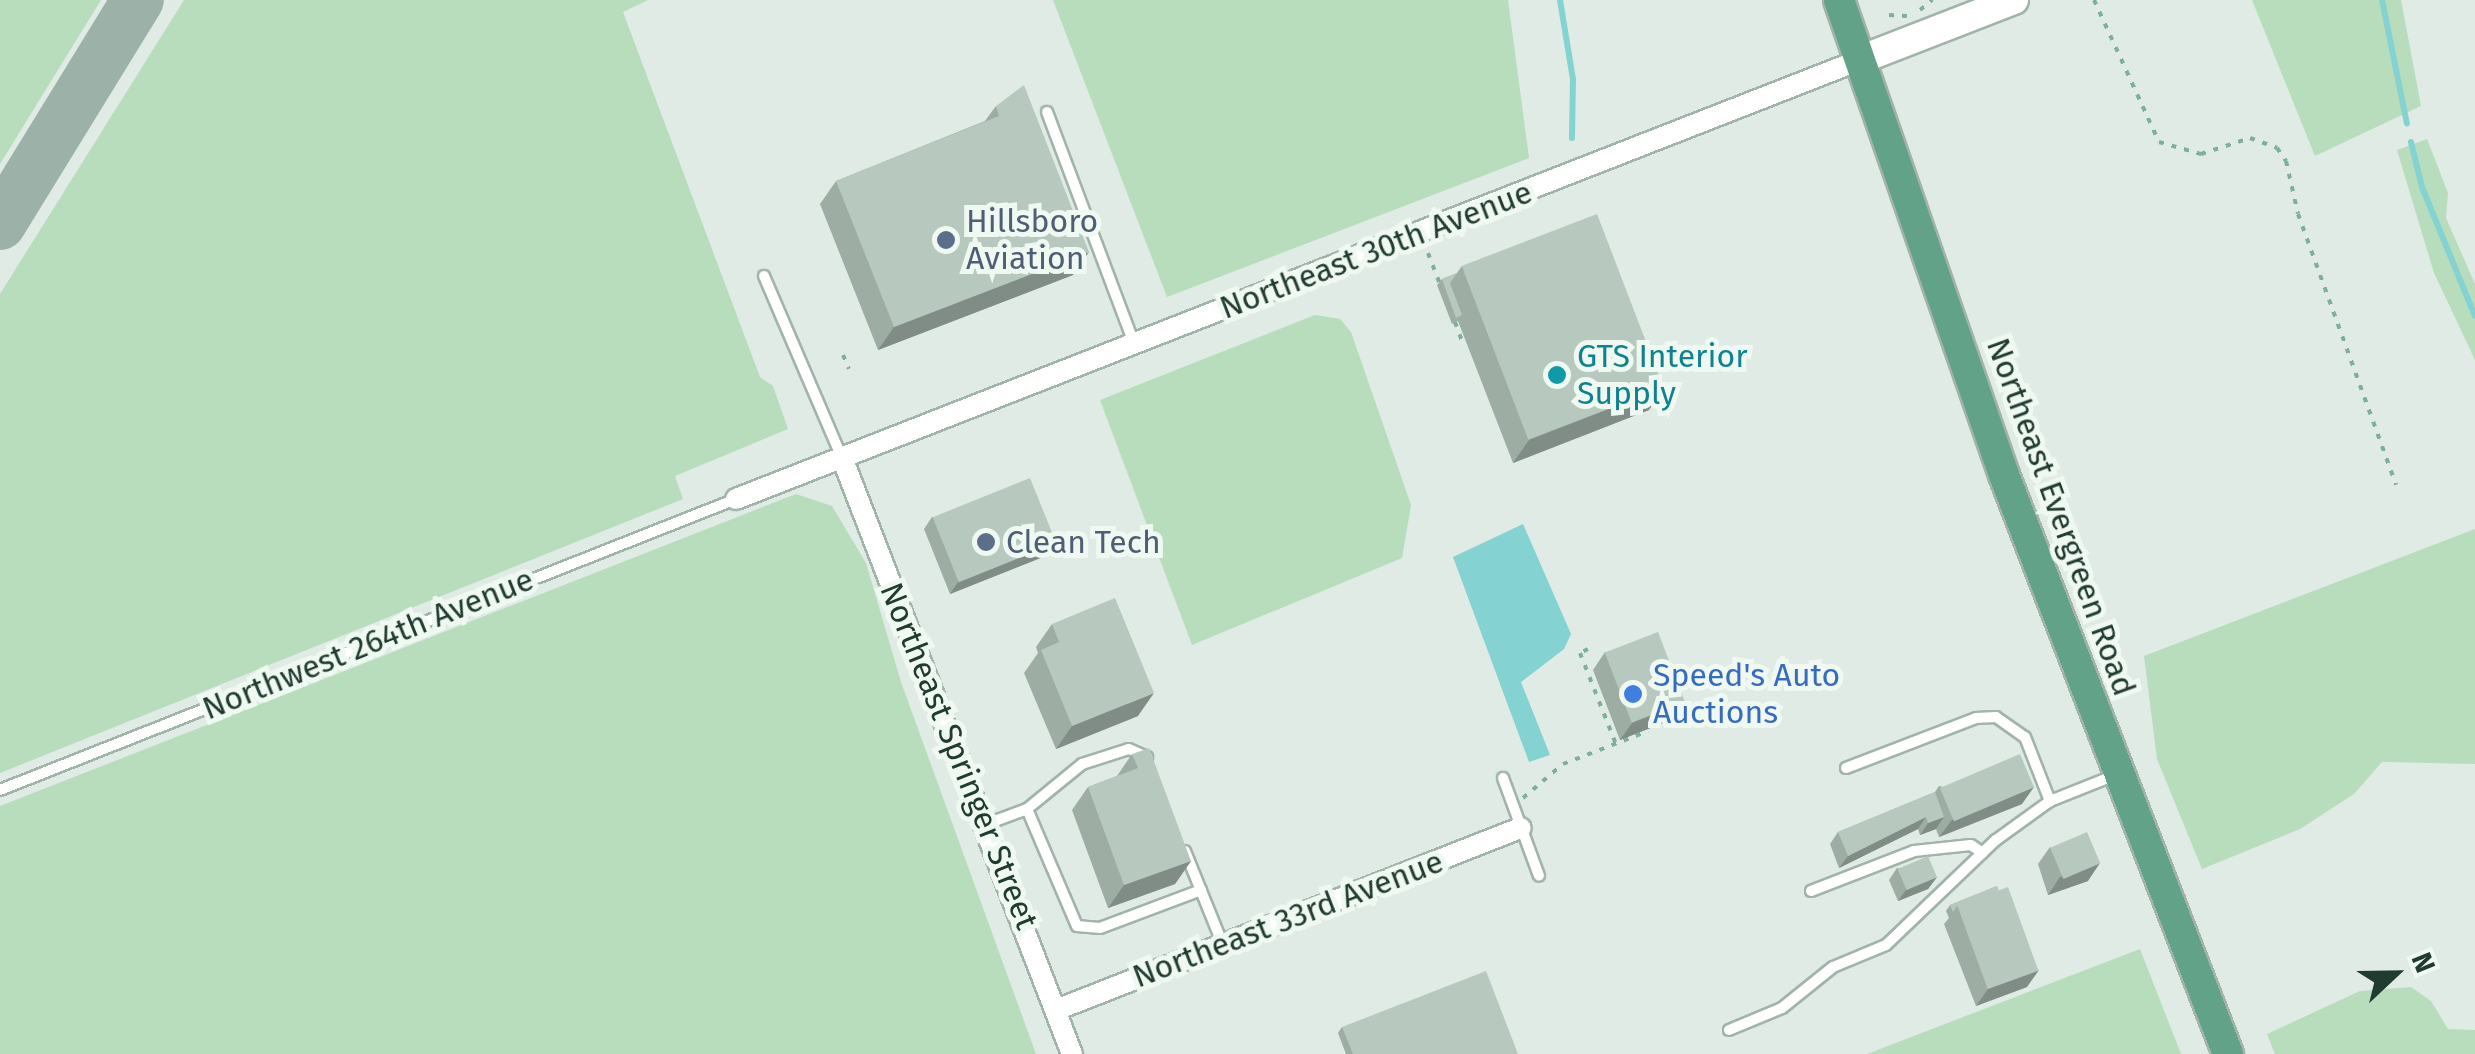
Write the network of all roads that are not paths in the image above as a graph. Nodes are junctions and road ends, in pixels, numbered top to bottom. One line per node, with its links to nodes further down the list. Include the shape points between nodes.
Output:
1 (1839, 0): 3 (main road, Northeast Evergreen Road)
2 (2014, 0): 3 (street, Northeast 30th Avenue)
3 (1862, 60): 6 (street, Northeast 30th Avenue); 11 (main road, Northeast Evergreen Road, via 2004,475)
4 (1047, 112): 6 (lane)
5 (764, 276): 7 (lane)
6 (1135, 345): 7 (street, Northeast 30th Avenue)
7 (842, 460): 8 (street, Northeast 30th Avenue); 16 (street, Northeast Springer Street)
8 (736, 499): 13 (lane, Northwest 264th Avenue)
9 (1846, 768): 14 (lane, via 1976,718 1996,717 2025,737)
10 (1154, 770): 15 (lane, via 1146,754 1129,749 1067,771)
11 (2119, 774): 14 (lane); 27 (main road, Northeast Evergreen Road)
12 (1503, 778): 17 (lane)
13 (0, 790)
14 (2050, 801): 19 (lane)
15 (1027, 809): 16 (lane); 21 (lane, via 1077,926 1100,928)
16 (983, 825): 24 (street, Northeast Springer Street)
17 (1521, 828): 20 (lane); 23 (street, Northeast 33rd Avenue)
18 (1177, 832): 21 (lane)
19 (1983, 854): 22 (lane, via 1971,846 1914,851); 25 (lane, via 1886,945 1833,967 1782,1008)
20 (1540, 876)
21 (1201, 890): 23 (lane)
22 (1811, 890)
23 (1222, 944): 24 (street, Northeast 33rd Avenue)
24 (1056, 1010): 26 (street, Northeast Springer Street)
25 (1728, 1030)
26 (1072, 1054)
27 (2228, 1054)

